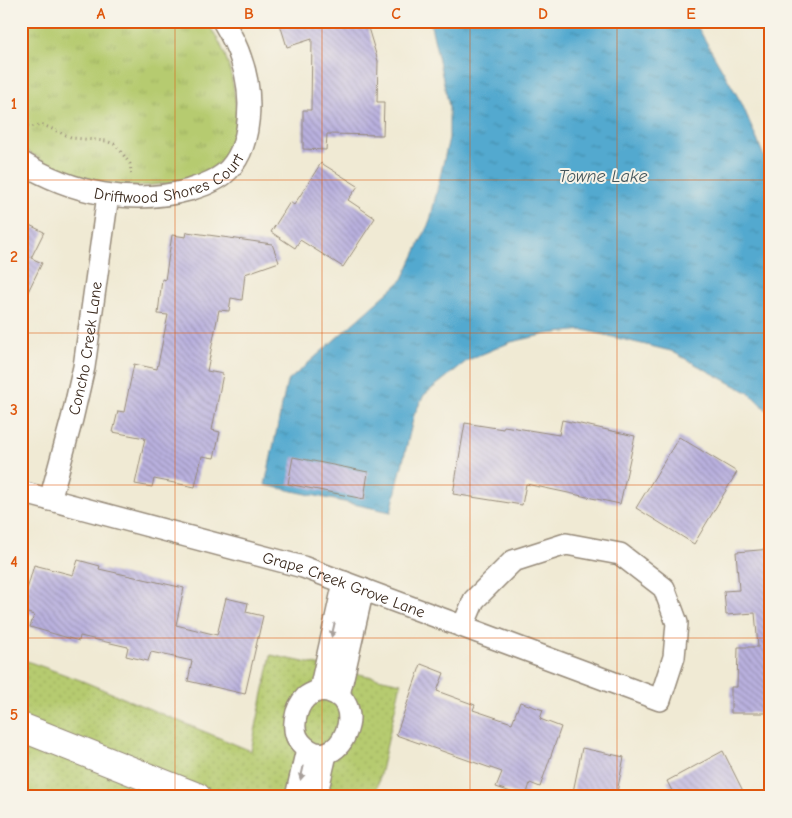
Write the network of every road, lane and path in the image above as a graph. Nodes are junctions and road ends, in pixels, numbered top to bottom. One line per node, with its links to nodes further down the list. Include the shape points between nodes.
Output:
1 (224, 21): 5 (street, Driftwood Shores Court, via 242,59 249,100 244,140 237,156 225,173 200,186 177,193)
2 (21, 119): 5 (path, via 30,127 43,125 74,138 114,144 130,164)
3 (21, 162): 4 (street, Driftwood Shores Court, via 77,189)
4 (108, 195): 5 (street, Driftwood Shores Court); 7 (street, Concho Creek Lane, via 84,367)
5 (130, 197)
6 (21, 492): 7 (street, Grape Creek Grove Lane)
7 (50, 500): 8 (street, Grape Creek Grove Lane, via 295,565)
8 (353, 585): 9 (street, Grape Creek Grove Lane); 10 (street)
9 (463, 626): 9 (street, Grape Creek Grove Lane, via 474,600 513,561 566,544 620,554 664,588 677,623 674,657 660,700)
10 (329, 692): 12 (street, via 346,705 348,729 334,749); 12 (street, via 307,696 296,715 298,739)
11 (21, 727): 13 (street)
12 (316, 751): 14 (street, one-way to 14); 15 (street)
13 (197, 797)
14 (296, 797)
15 (316, 797)

